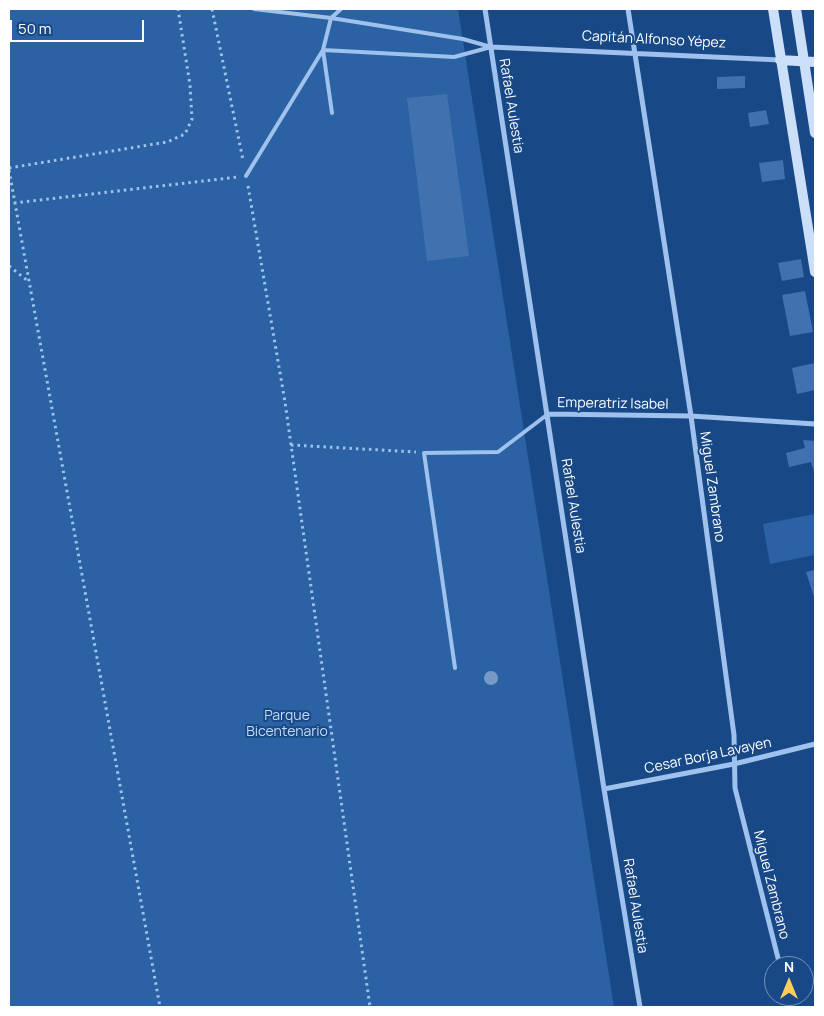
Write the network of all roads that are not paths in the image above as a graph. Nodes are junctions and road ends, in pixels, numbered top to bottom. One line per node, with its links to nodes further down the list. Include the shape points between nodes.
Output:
1 (254, 9): 7 (lane)
2 (341, 9): 7 (lane)
3 (485, 9): 8 (street, Rafael Aulestia)
4 (628, 9): 10 (street, Miguel Zambrano)
5 (773, 9): 11 (street)
6 (796, 9): 12 (street)
7 (331, 18): 8 (lane, via 462,39); 9 (lane)
8 (491, 47): 9 (lane, via 454,57); 10 (street, Capitán Alfonso Yépez); 18 (street, Rafael Aulestia)
9 (323, 50): 14 (lane); 16 (lane)
10 (635, 53): 11 (street, Capitán Alfonso Yépez); 19 (street, Miguel Zambrano)
11 (780, 60): 12 (street, Capitán Alfonso Yépez); 17 (street)
12 (803, 61): 13 (street, Capitán Alfonso Yépez); 15 (street)
13 (815, 62)
14 (332, 114)
15 (815, 133)
16 (246, 176)
17 (815, 272)
18 (548, 414): 19 (street, Emperatriz Isabel); 21 (lane, Emperatriz Isabel, via 498,452 424,453); 24 (street, Rafael Aulestia)
19 (691, 416): 20 (street, Emperatriz Isabel); 23 (street, Miguel Zambrano, via 734,735)
20 (815, 424)
21 (455, 668)
22 (815, 744): 23 (street, Cesar Borja Lavayen)
23 (734, 764): 24 (street, Cesar Borja Lavayen); 25 (street, Miguel Zambrano, via 735,788)
24 (604, 789): 26 (street, Rafael Aulestia)
25 (777, 956)
26 (640, 1007)

